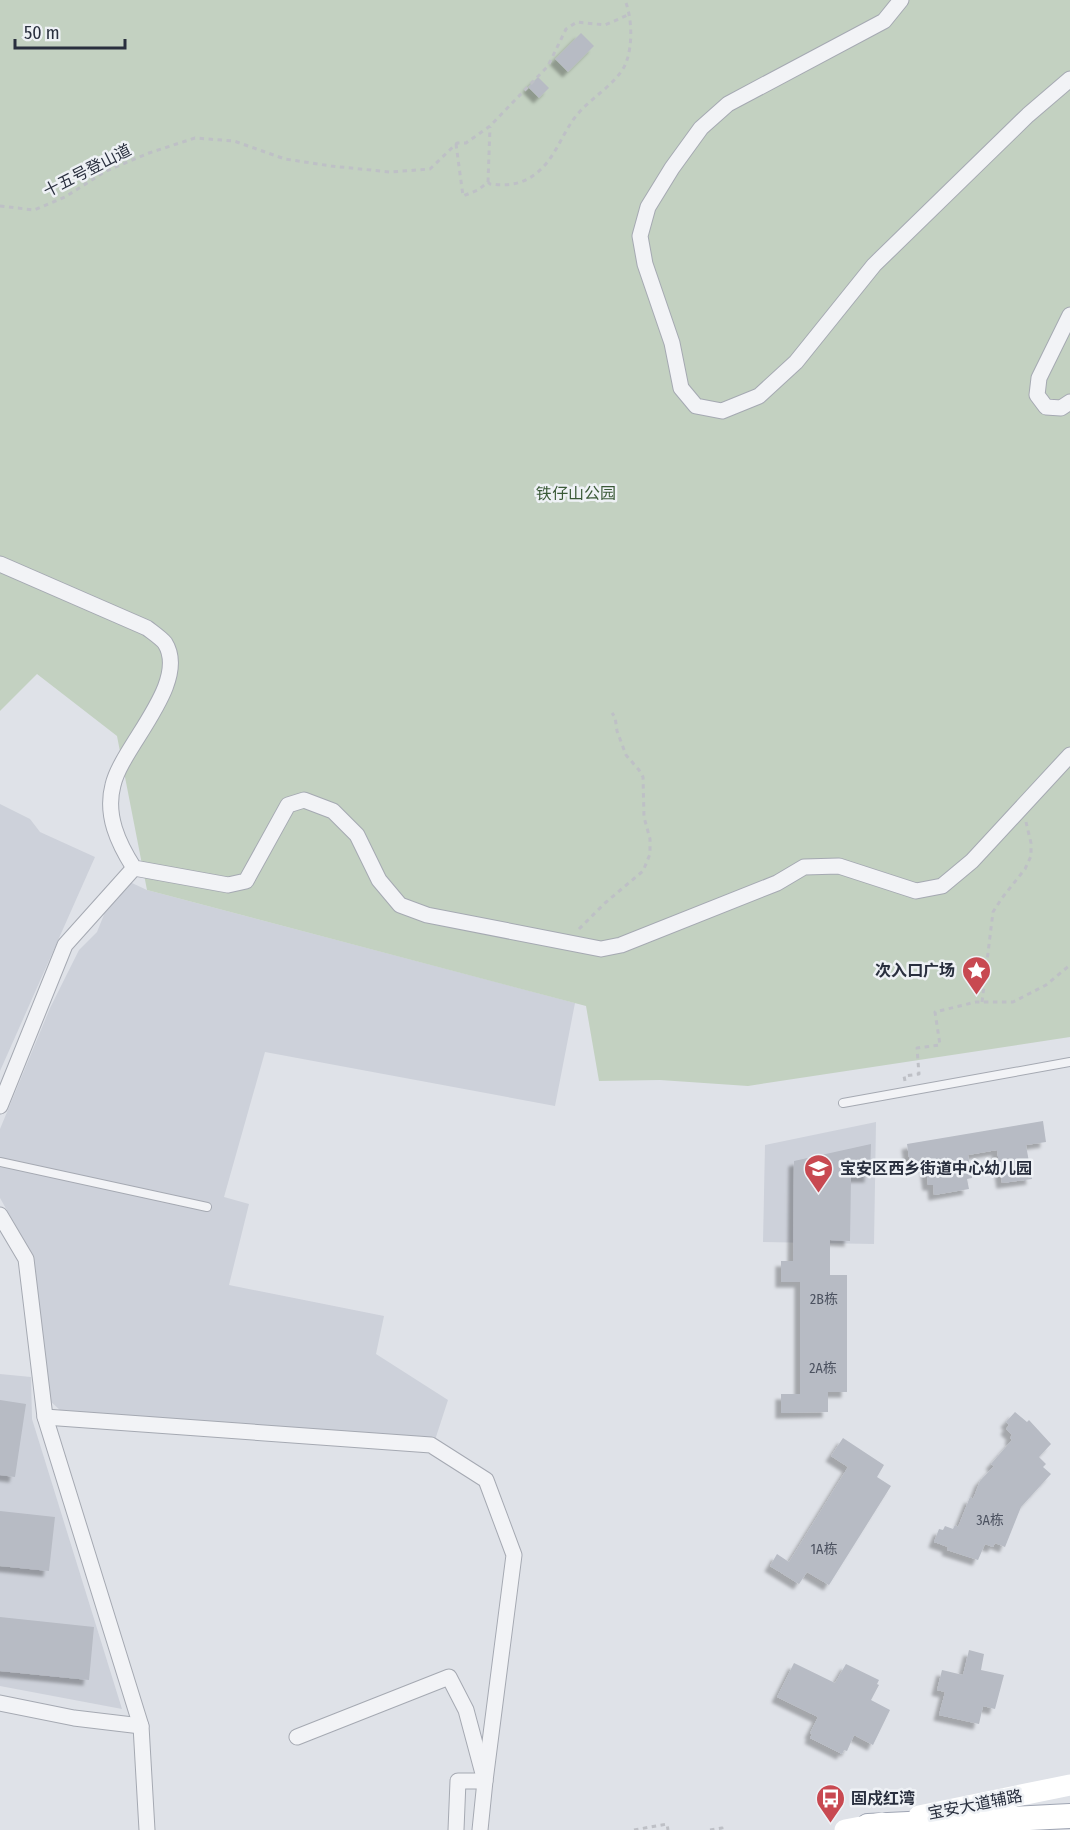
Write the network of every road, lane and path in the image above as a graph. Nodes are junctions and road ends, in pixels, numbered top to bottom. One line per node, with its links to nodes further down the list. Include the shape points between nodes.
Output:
1 (625, 0): 3 (path)
2 (901, 0): 4 (street, via 884,21 728,104 701,128 648,207 640,236 645,264 672,343 681,388 696,406 722,411 759,396 796,362 874,265)
3 (630, 14): 5 (path, via 605,25 577,22 566,29 548,66); 7 (path, via 626,64 575,117 555,152 534,176 503,186)
4 (1070, 79)
5 (490, 126): 6 (path, via 466,143); 7 (path)
6 (456, 144): 7 (path, via 463,196); 8 (path, 十五号登山道, via 430,169 390,172 285,159 234,141 195,138 106,171 66,197 34,210)
7 (488, 182)
8 (0, 206)
9 (1070, 315): 10 (street, via 1039,378 1037,395 1046,407 1061,408)
10 (1070, 402)
11 (0, 564): 15 (street, via 147,628 165,643 170,662 167,685 112,785 111,817 119,845)
12 (612, 713): 16 (path, via 626,755 643,777 650,854 643,871 604,903)
13 (1070, 755): 14 (street)
14 (1018, 810): 16 (street, via 966,867 936,888 916,891 839,867 804,867 777,883 621,945 601,949); 18 (path, via 1028,827 1031,856 1026,869 993,912)
15 (134, 868): 16 (street, via 228,885 246,881 288,805 304,800 333,811 357,835 379,880 400,905 427,915); 22 (street, via 65,945)
16 (569, 943)
17 (1070, 965): 18 (path, via 1046,985 1014,1002)
18 (982, 1002): 20 (path, via 935,1012 940,1045 917,1048 919,1074 904,1076)
19 (1070, 1062): 20 (lane)
20 (906, 1092): 21 (lane)
21 (843, 1103)
22 (0, 1106)
23 (0, 1162): 24 (lane)
24 (207, 1208)
25 (0, 1215): 26 (street, via 26,1259)
26 (45, 1417): 28 (street); 30 (street, via 431,1444 486,1480 514,1555)
27 (0, 1703): 28 (street)
28 (141, 1726): 34 (street)
29 (297, 1737): 30 (street, via 449,1677 466,1710)
30 (485, 1781): 35 (street, via 458,1781); 36 (street)
31 (1070, 1785): 33 (main road, 宝安大道辅路)
32 (1070, 1816): 33 (main road); 41 (main road)
33 (856, 1828)
34 (147, 1830)
35 (456, 1830)
36 (480, 1830)
37 (634, 1830): 38 (path, via 667,1824)
38 (668, 1830)
39 (710, 1830): 40 (path)
40 (722, 1830)
41 (995, 1830)

